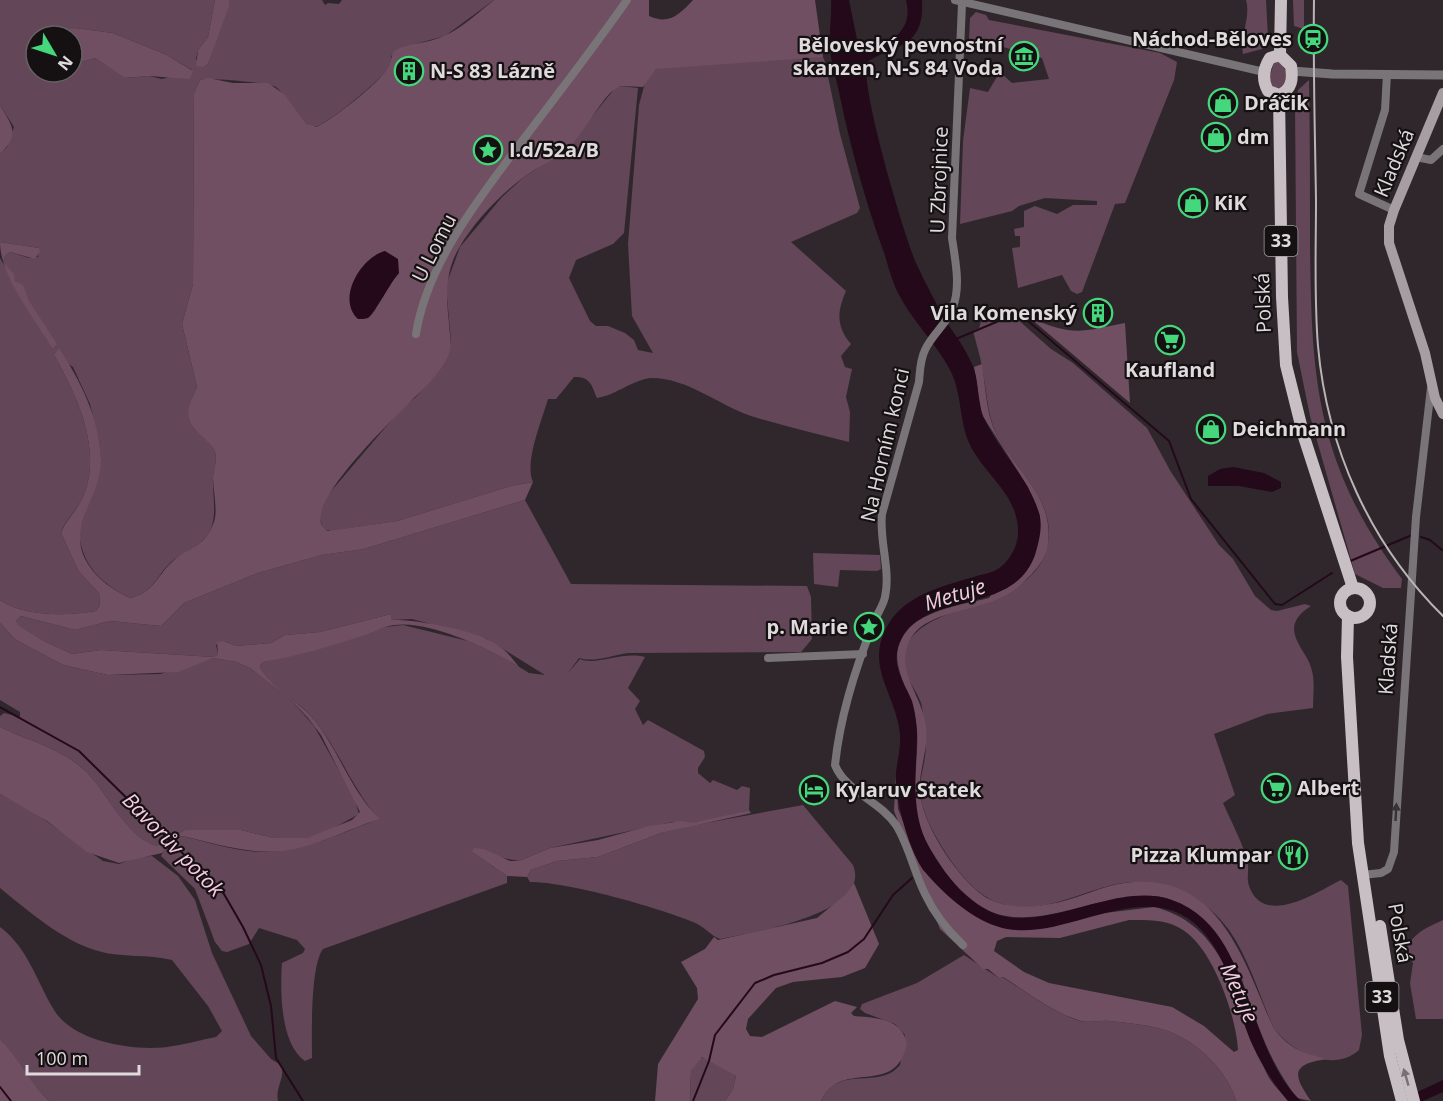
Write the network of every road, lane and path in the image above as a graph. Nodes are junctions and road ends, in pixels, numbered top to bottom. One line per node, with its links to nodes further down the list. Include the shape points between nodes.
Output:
1 (627, 0): 14 (street, U Lomu, via 446,250)
2 (1281, 0): 4 (main road)
3 (958, 2): 6 (street); 15 (street, U Zbrojnice, via 952,238 957,275 955,301 950,315)
4 (1280, 56): 5 (main road, via 1287,59); 6 (main road, via 1270,58)
5 (1292, 71): 7 (street); 10 (main road, Polská / 33, via 1290,86)
6 (1264, 72): 10 (main road, via 1268,91)
7 (1387, 74): 8 (street); 13 (street, via 1385,110 1359,194)
8 (1443, 75)
9 (1443, 93): 12 (main road, Kladská)
10 (1279, 95): 19 (main road, Polská / 33, via 1281,297 1286,365)
11 (1443, 149): 12 (street, via 1431,160)
12 (1416, 157): 13 (main road, Kladská)
13 (1394, 210): 16 (main road, Kladská, via 1389,243 1425,353)
14 (416, 334)
15 (926, 348): 21 (street, Na Horním konci, via 882,514 886,587)
16 (1431, 386): 17 (main road, Kladská); 18 (street, Kladská)
17 (1443, 414): 18 (street, Kladská)
18 (1426, 424): 23 (street, Kladská, one-way to 18, via 1388,869 1394,852)
19 (1348, 591): 20 (main road, via 1340,606); 20 (main road, via 1364,591 1370,601 1365,614)
20 (1351, 617): 23 (main road, Polská / 33, via 1347,657)
21 (863, 654): 22 (street); 24 (street, Na Horním konci, via 835,765 838,773 878,804 896,825 935,912)
22 (768, 658)
23 (1366, 875): 25 (main road, Polská / 33)
24 (963, 945)
25 (1395, 1054): 26 (main road, Polská / 33); 27 (main road, Polská / 33, one-way to 25)
26 (1402, 1101)
27 (1414, 1101)

